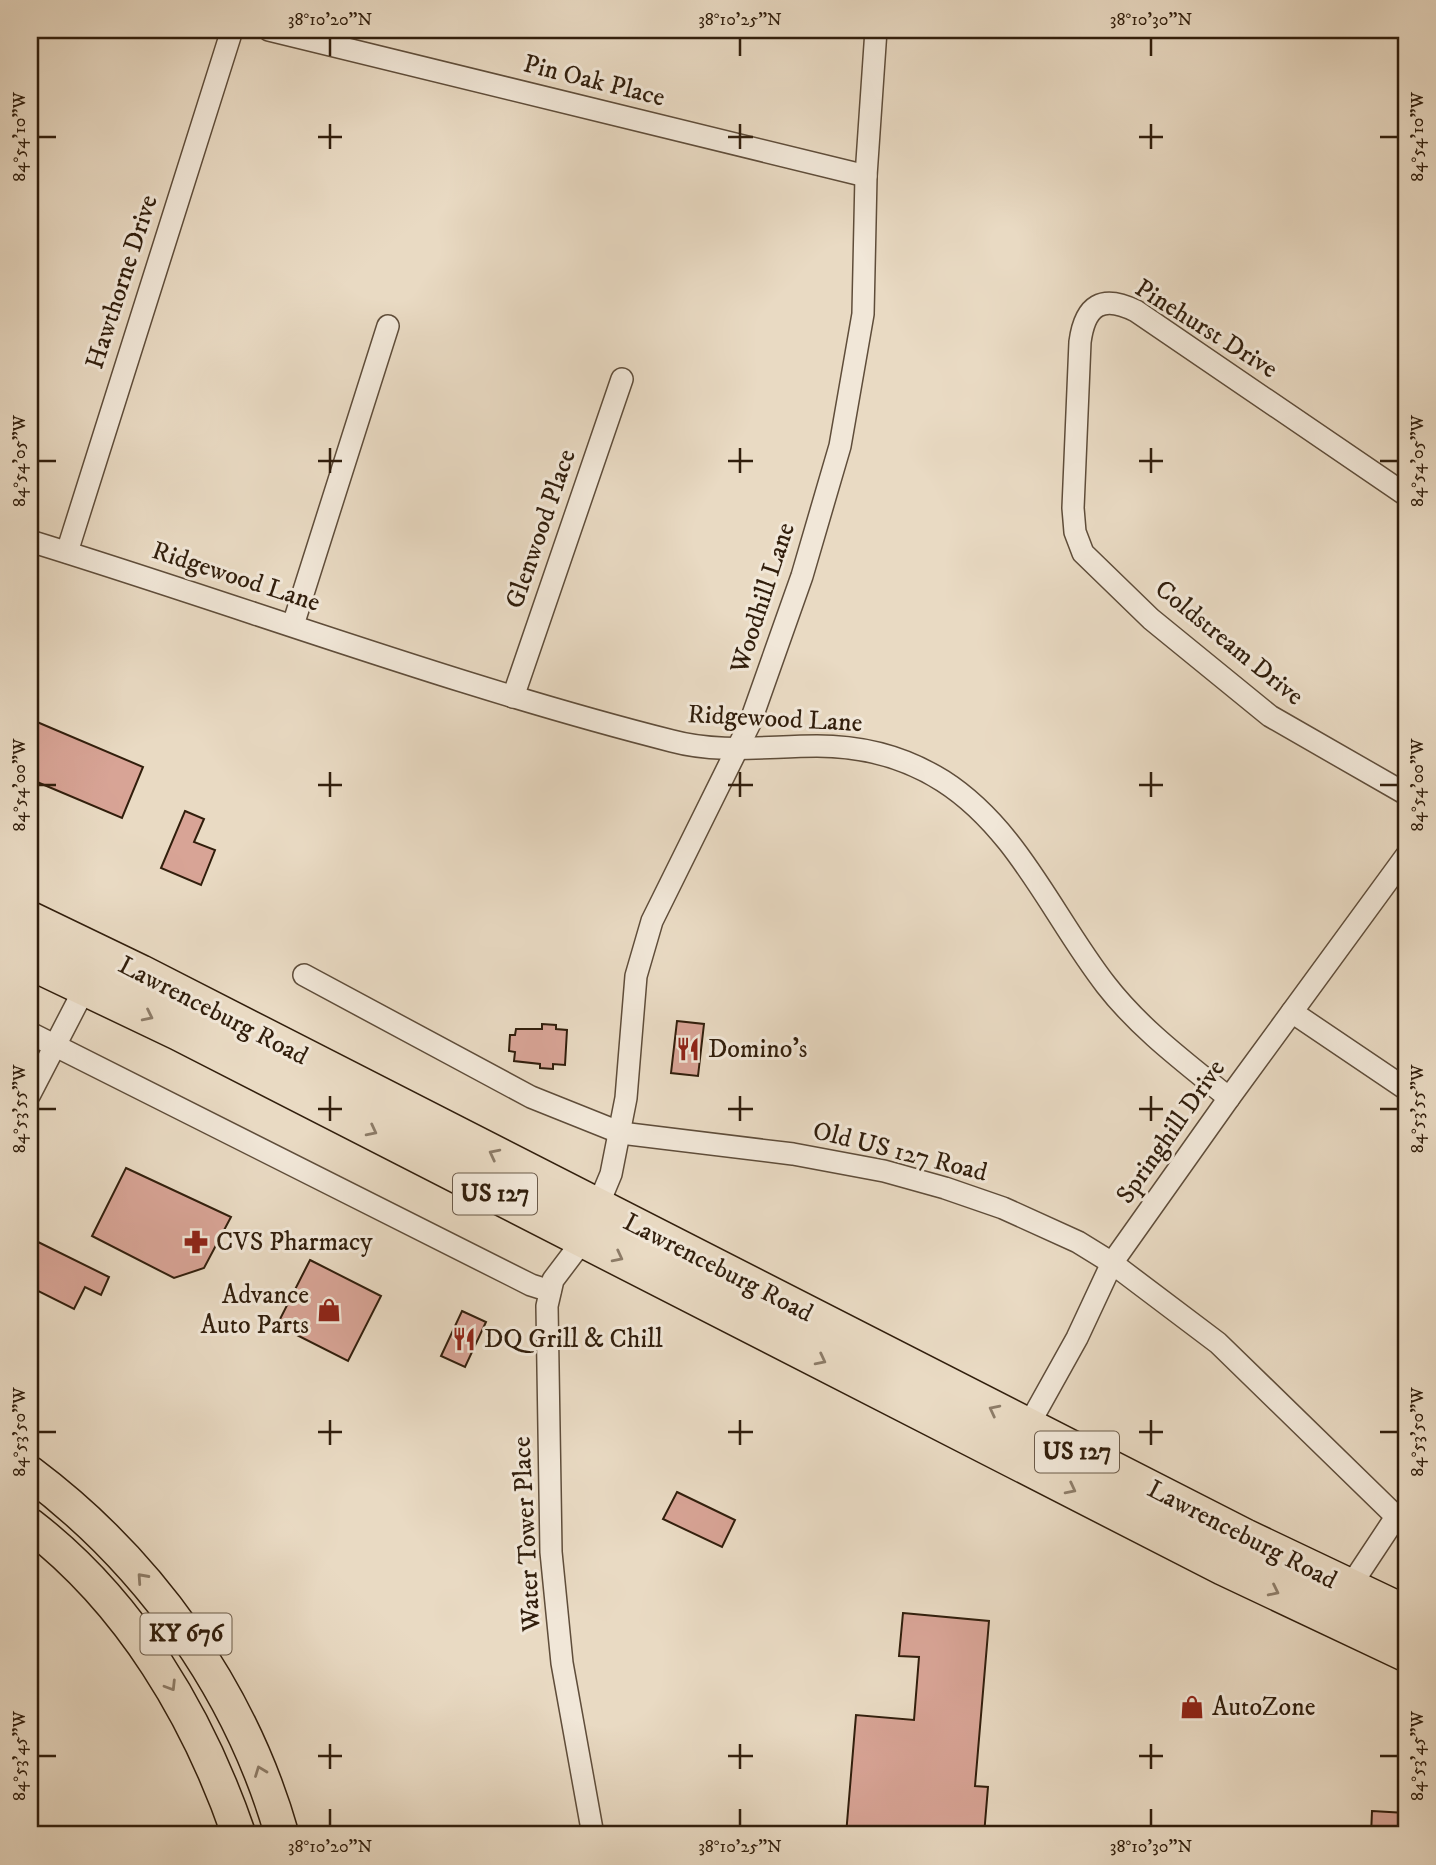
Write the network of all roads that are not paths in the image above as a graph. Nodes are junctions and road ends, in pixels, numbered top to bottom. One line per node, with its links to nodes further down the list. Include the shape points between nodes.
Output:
1 (232, 30): 10 (street, Hawthorne Drive)
2 (269, 30): 4 (street, Pin Oak Place)
3 (876, 30): 4 (street, Woodhill Lane)
4 (866, 176): 13 (street, Woodhill Lane, via 863,314 840,446 802,576)
5 (388, 326): 11 (street)
6 (622, 379): 12 (street, Glenwood Place)
7 (1406, 495): 8 (street, Pinehurst Drive, via 1153,321 1122,304 1101,303 1082,328)
8 (1075, 533): 14 (street, Coldstream Drive, via 1083,553 1151,619 1270,716)
9 (30, 541): 10 (street, Ridgewood Lane)
10 (66, 552): 11 (street, Ridgewood Lane)
11 (293, 625): 12 (street, Ridgewood Lane)
12 (513, 697): 13 (street, Ridgewood Lane, via 677,743)
13 (738, 750): 25 (street, Ridgewood Lane, via 816,746 863,750 906,762 968,799 1026,865 1108,988 1164,1044); 26 (street, Woodhill Lane, via 652,920 642,950)
14 (1406, 794)
15 (1406, 856): 20 (street, Springhill Drive)
16 (30, 921): 18 (highway, Lawrenceburg Road / US 127)
17 (30, 960): 18 (highway, Lawrenceburg Road / US 127)
18 (94, 970): 22 (street); 27 (highway, Lawrenceburg Road / US 127)
19 (304, 975): 26 (street, Old US 127 Road, via 531,1097)
20 (1292, 1013): 23 (street); 25 (street, Springhill Drive)
21 (30, 1033): 22 (street)
22 (55, 1045): 24 (street); 29 (street)
23 (1406, 1089)
24 (30, 1094)
25 (1229, 1098): 28 (street, Springhill Drive)
26 (621, 1133): 27 (street, Woodhill Lane); 28 (street, Old US 127 Road, via 793,1154 884,1171 1003,1208)
27 (592, 1223): 29 (street, Water Tower Place); 30 (highway, Lawrenceburg Road / US 127)
28 (1112, 1263): 30 (street, Springhill Drive, via 1077,1338); 32 (street, Old US 127 Road, via 1218,1343)
29 (550, 1291): 39 (street, Water Tower Place, via 551,1552 562,1663)
30 (1019, 1442): 34 (highway, Lawrenceburg Road / US 127, via 1224,1566)
31 (30, 1474): 38 (main road, KY 676, one-way to 31, via 234,1714 181,1626 116,1549)
32 (1401, 1521): 34 (street)
33 (30, 1525): 37 (main road, KY 676, one-way to 37, via 98,1590 155,1661 204,1746)
34 (1340, 1603): 35 (highway, Lawrenceburg Road / US 127); 36 (highway, Lawrenceburg Road / US 127)
35 (1406, 1615)
36 (1406, 1652)
37 (239, 1835)
38 (282, 1835)
39 (593, 1835)

